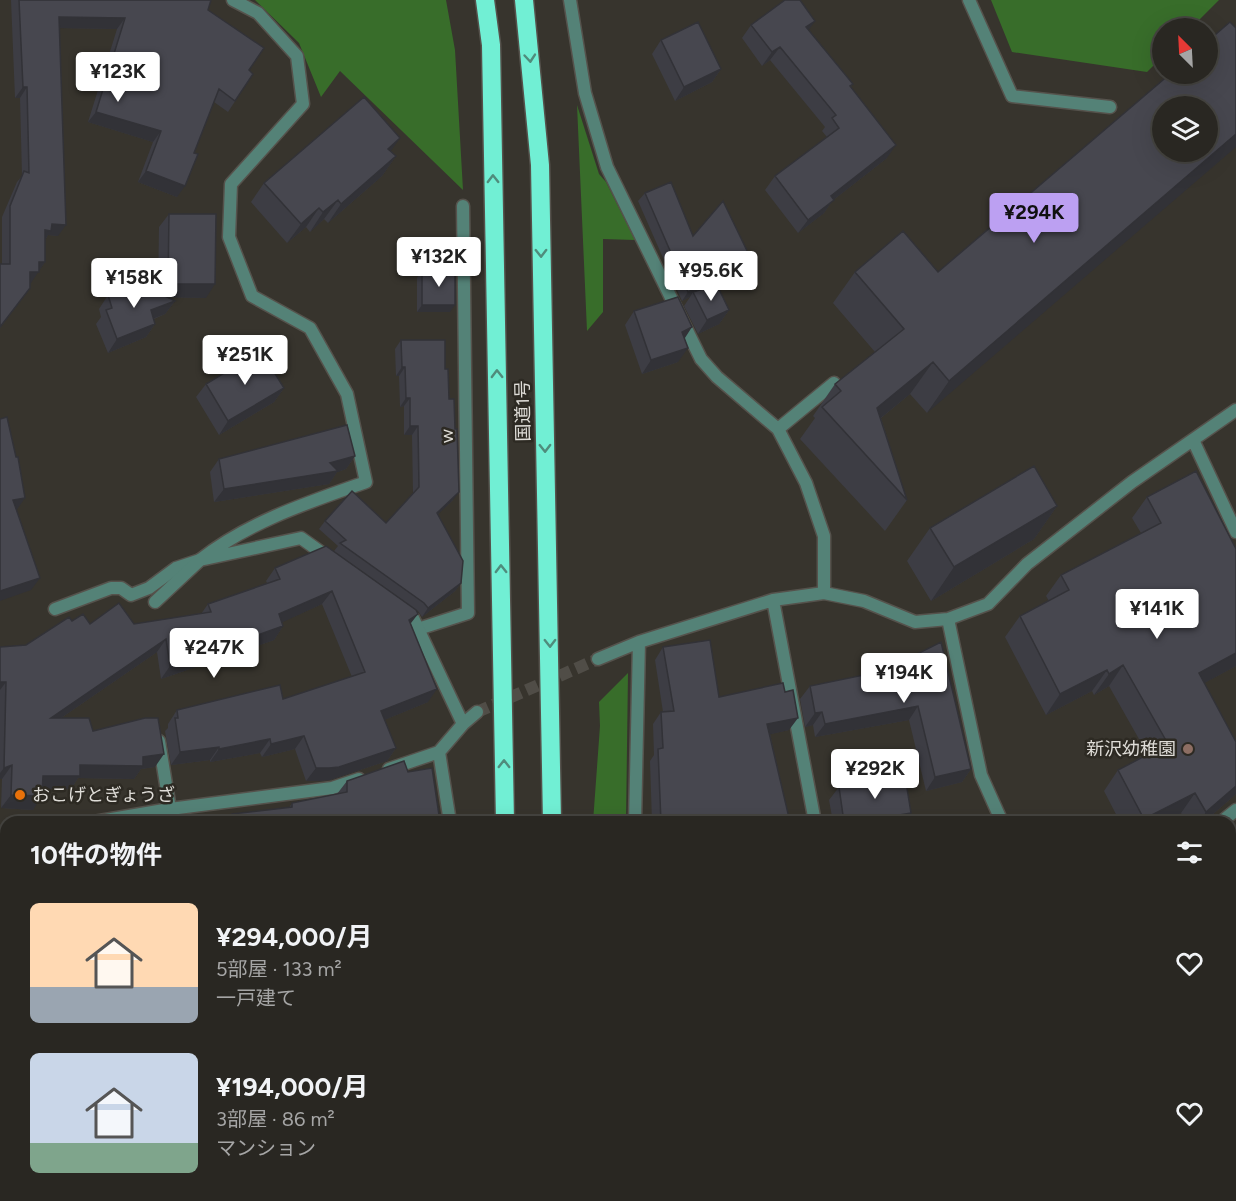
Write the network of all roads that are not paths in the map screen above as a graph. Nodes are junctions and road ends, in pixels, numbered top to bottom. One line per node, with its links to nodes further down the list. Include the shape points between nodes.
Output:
1 (233, 0): 13 (street, via 258,13 297,56 303,104 231,184 229,237 252,296 310,328 337,375 347,394 366,482 311,501 223,541)
2 (485, 0): 31 (highway, 国道1号, one-way to 2, via 491,69)
3 (524, 0): 32 (highway, 国道1号, one-way to 32, via 540,165)
4 (570, 0): 10 (street, via 585,93 607,167 702,359 717,377)
5 (969, 0): 6 (street, via 1012,96)
6 (1110, 107)
7 (463, 206): 21 (street, w, via 468,613)
8 (834, 383): 10 (street)
9 (1236, 410): 11 (street)
10 (778, 429): 15 (street, via 806,483 824,536)
11 (1193, 440): 12 (street); 20 (street, via 1071,529 988,604)
12 (1236, 531)
13 (200, 560): 14 (street, via 301,538); 17 (street); 19 (street, via 176,568 149,588 131,595 121,588 111,588)
14 (339, 565)
15 (824, 592): 16 (street); 20 (street, via 864,601 915,622)
16 (773, 600): 22 (street); 34 (street)
17 (155, 602)
18 (394, 604): 21 (street, via 413,618)
19 (55, 609)
20 (948, 619): 35 (street, via 981,775)
21 (418, 629): 25 (street)
22 (639, 642): 23 (street); 33 (street)
23 (598, 660)
24 (477, 712): 25 (street)
25 (463, 723): 27 (street)
26 (156, 725): 28 (street)
27 (439, 752): 28 (street, via 332,788); 30 (street)
28 (170, 809): 29 (street)
29 (129, 816)
30 (449, 816)
31 (505, 816)
32 (552, 816)
33 (635, 816)
34 (814, 816)
35 (999, 816)

